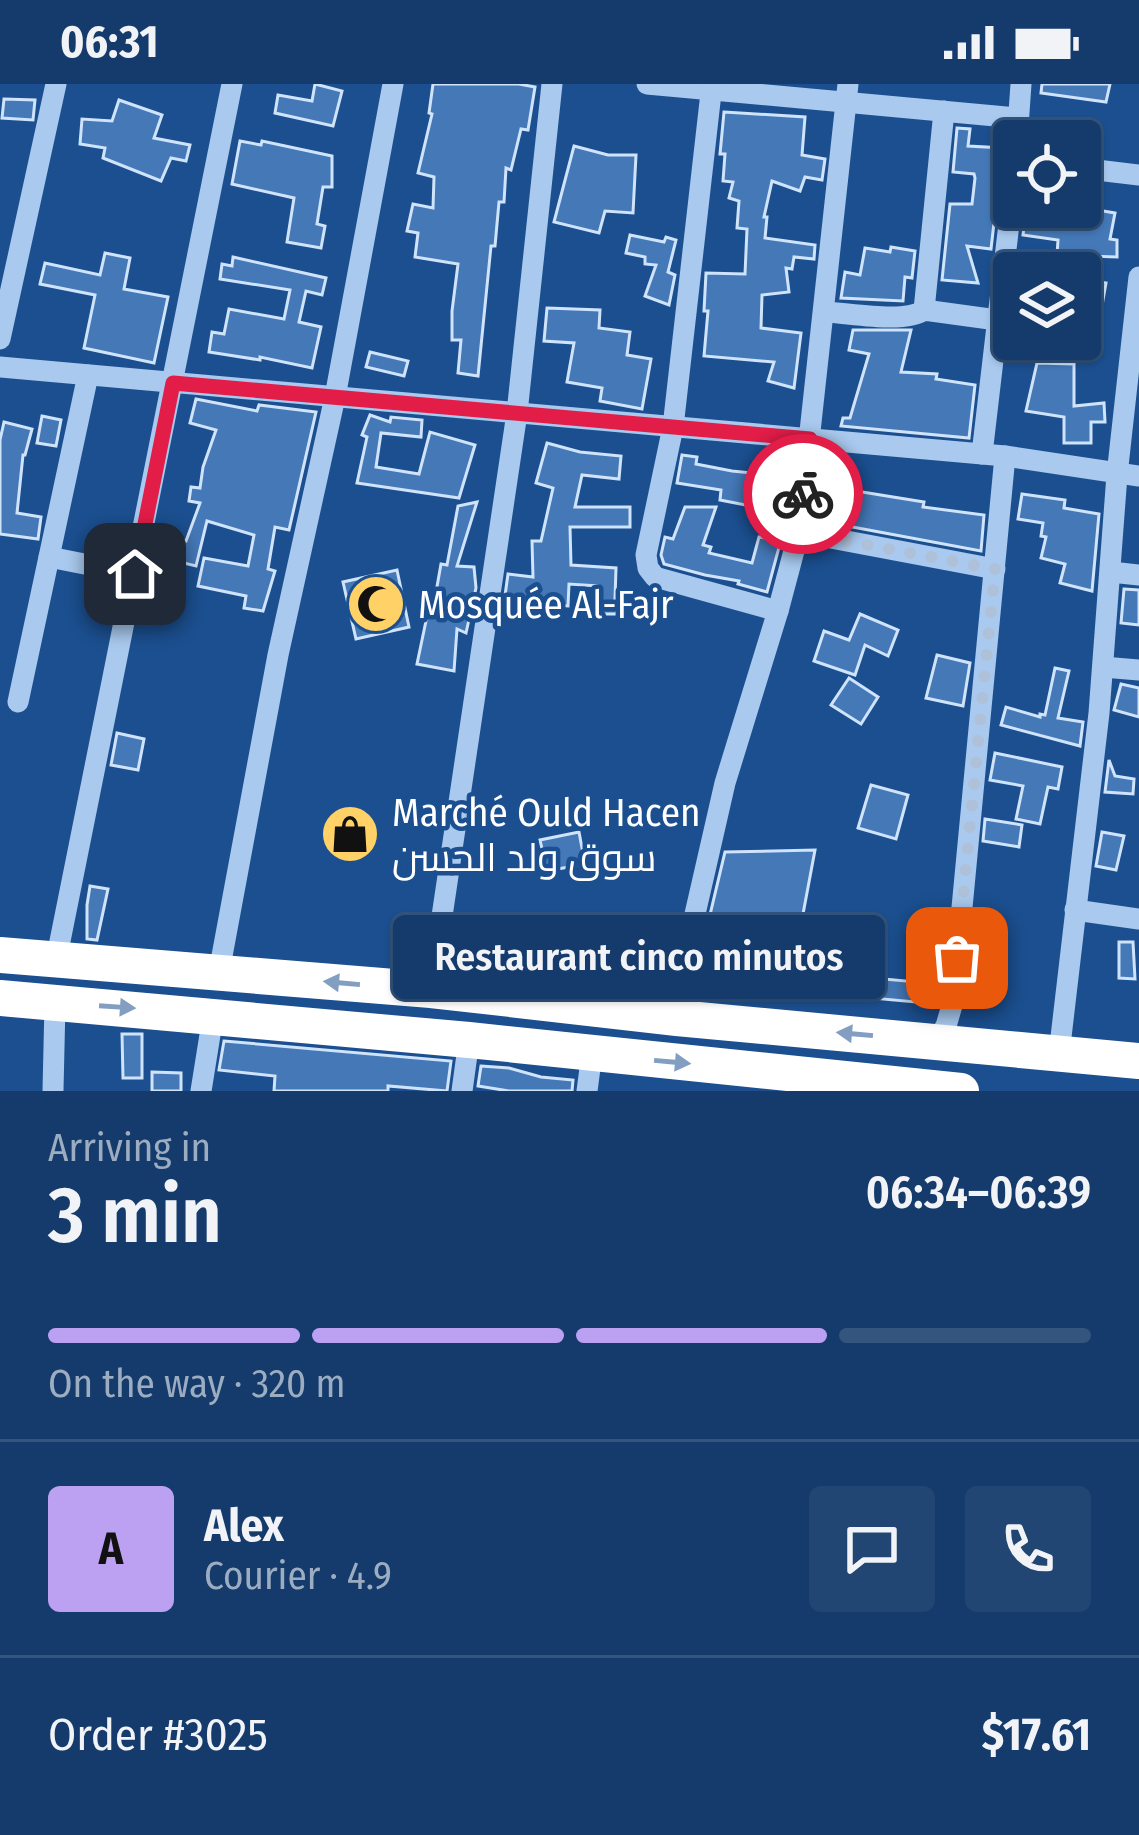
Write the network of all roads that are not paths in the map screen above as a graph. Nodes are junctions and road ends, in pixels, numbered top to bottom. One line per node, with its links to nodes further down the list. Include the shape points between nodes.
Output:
1 (56, 84): 18 (street)
2 (232, 84): 23 (street)
3 (393, 84): 24 (street)
4 (552, 84): 25 (street)
5 (647, 84): 7 (street)
6 (1021, 84): 10 (street)
7 (712, 87): 8 (street); 26 (street)
8 (848, 93): 9 (street); 16 (street)
9 (944, 111): 11 (street); 15 (street)
10 (1018, 120)
11 (993, 123)
12 (1101, 170): 13 (street)
13 (1139, 175)
14 (1139, 277): 19 (street)
15 (924, 310): 16 (street, via 903,317); 17 (street)
16 (825, 312): 27 (street)
17 (993, 319)
18 (0, 340)
19 (1136, 343): 29 (street)
20 (996, 360): 28 (street)
21 (0, 368): 22 (street)
22 (88, 375): 23 (street); 31 (street)
23 (173, 383): 24 (street); 34 (street)
24 (334, 397): 25 (street); 44 (street)
25 (517, 413): 26 (street); 45 (street)
26 (673, 427): 27 (street); 36 (street, via 648,568 656,577)
27 (810, 439): 28 (street); 30 (street)
28 (994, 455): 29 (street); 32 (street)
29 (1128, 476): 33 (street)
30 (799, 532): 32 (street); 36 (street)
31 (49, 557): 34 (street); 39 (street)
32 (995, 569): 51 (street, via 952,1002)
33 (1111, 572): 35 (street); 37 (street)
34 (135, 574): 43 (street)
35 (1139, 574)
36 (778, 611): 49 (street, via 725,783)
37 (1103, 667): 38 (street); 40 (street)
38 (1139, 670)
39 (18, 702)
40 (1075, 910): 41 (street); 53 (street)
41 (1139, 919)
42 (0, 955): 43 (highway)
43 (56, 961): 44 (highway)
44 (219, 972): 45 (highway, one-way to 44)
45 (431, 991): 49 (highway)
46 (0, 998): 47 (highway)
47 (55, 1003): 48 (highway, one-way to 48); 58 (street)
48 (213, 1016): 50 (highway); 59 (street)
49 (677, 1018): 51 (highway, one-way to 49)
50 (469, 1040): 52 (highway); 60 (street)
51 (937, 1041): 53 (highway)
52 (592, 1054): 55 (highway, one-way to 55); 61 (street)
53 (1059, 1054): 54 (highway)
54 (1139, 1060)
55 (779, 1081): 56 (highway)
56 (850, 1084): 57 (highway)
57 (912, 1089): 62 (highway)
58 (53, 1091)
59 (201, 1091)
60 (462, 1091)
61 (587, 1091)
62 (961, 1091)

